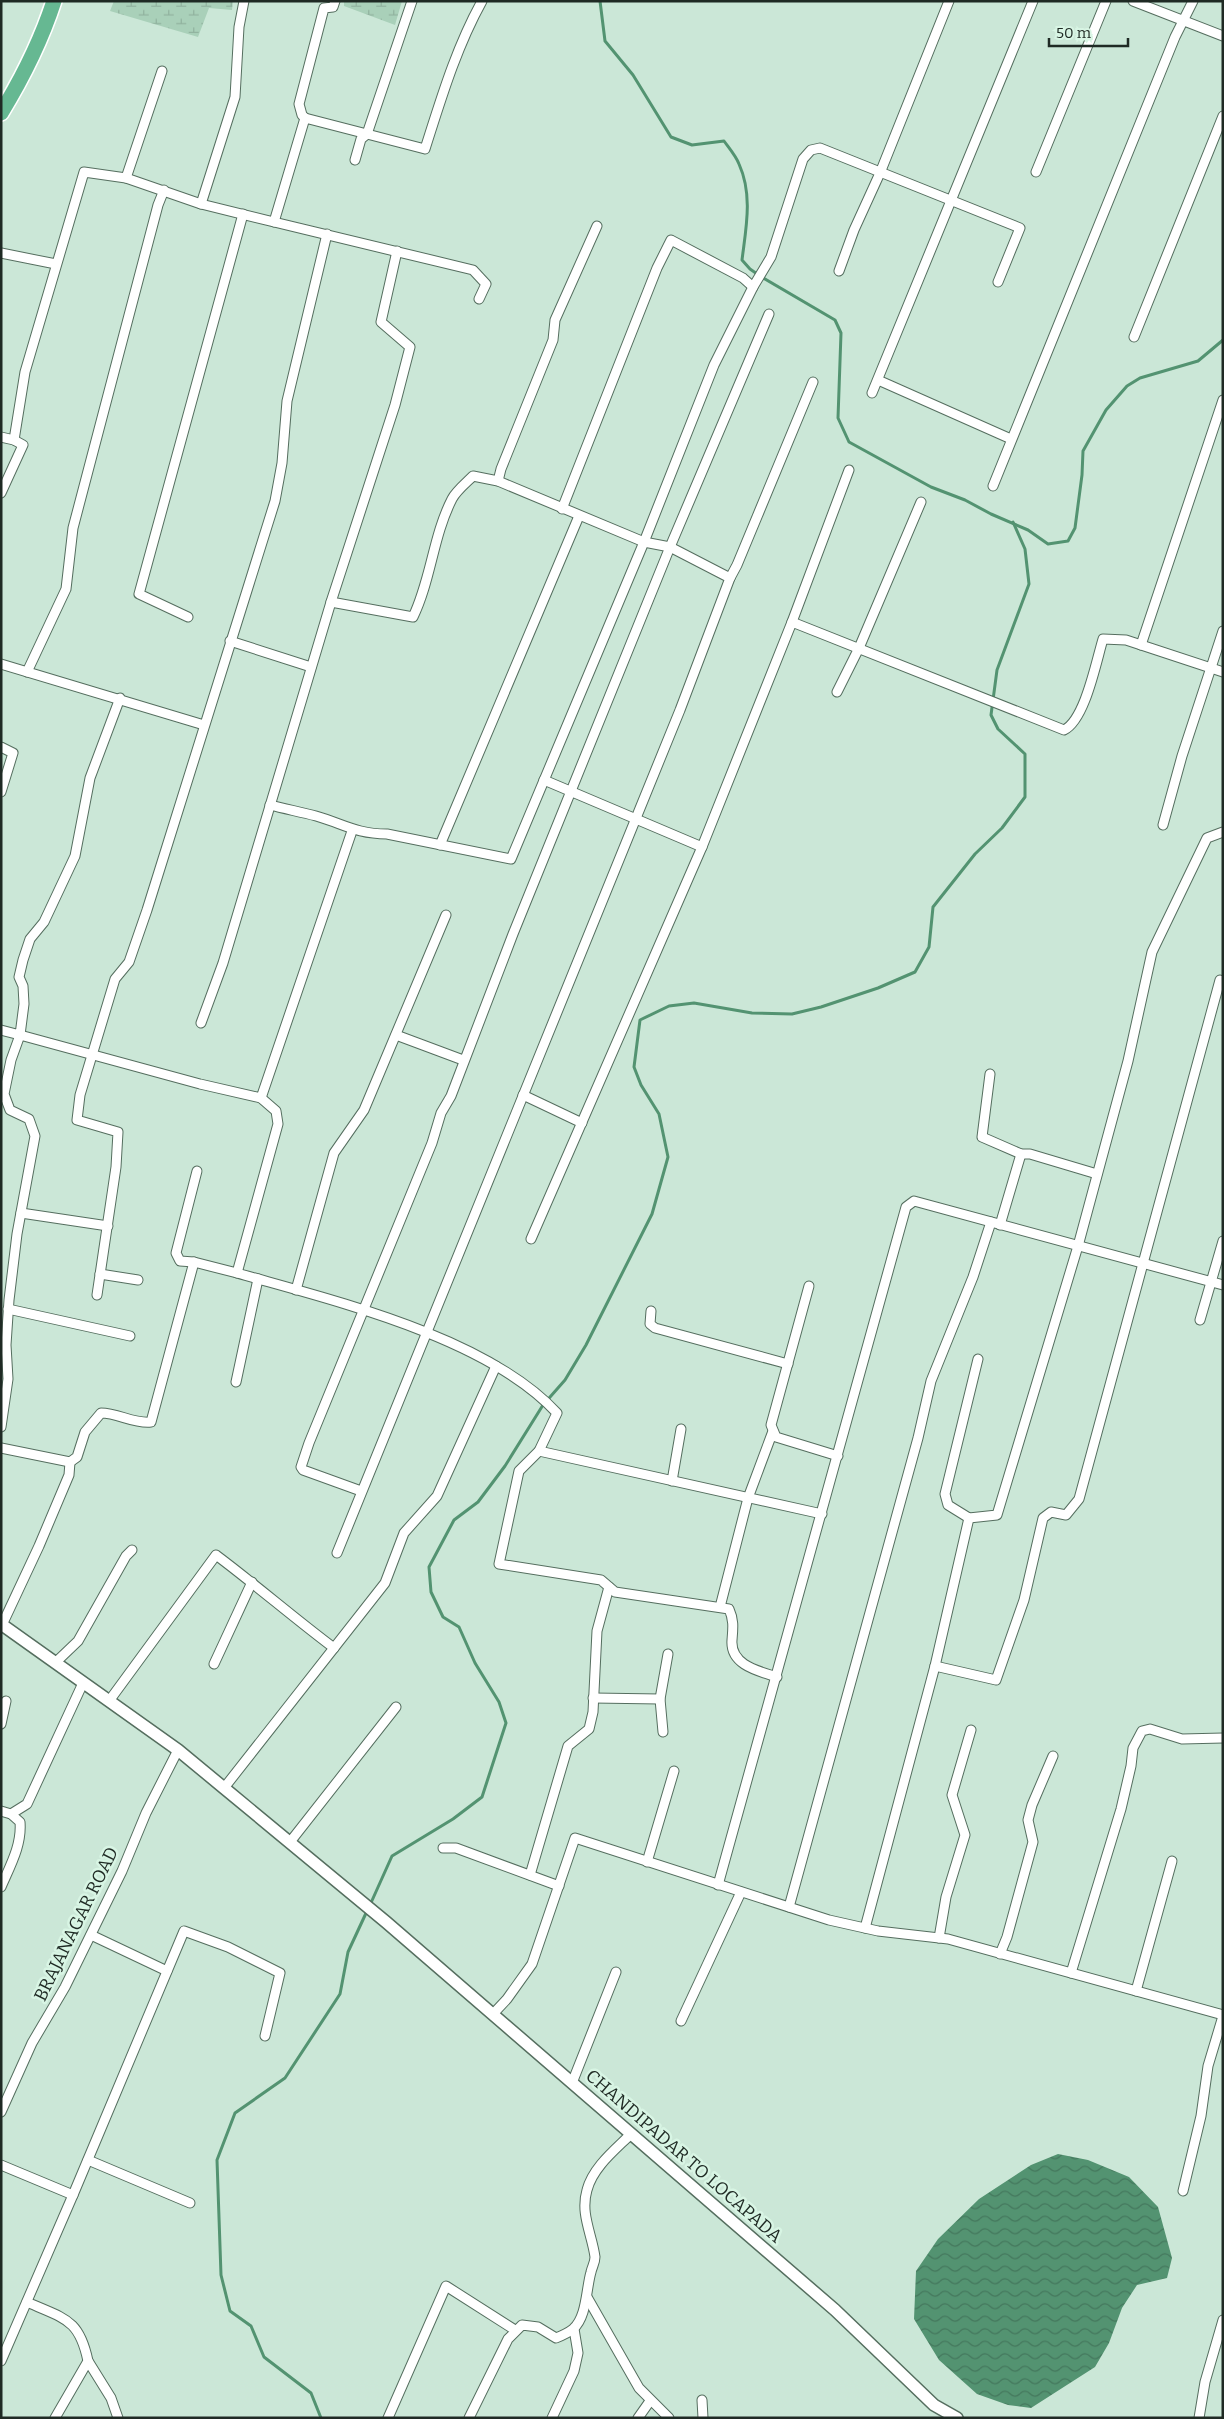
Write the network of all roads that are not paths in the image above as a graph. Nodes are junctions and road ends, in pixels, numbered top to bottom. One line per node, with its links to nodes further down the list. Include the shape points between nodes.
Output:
1 (44, 1): 15 (highway, via 27,51)
2 (54, 1): 16 (highway, via 42,37)
3 (244, 1): 26 (street, via 239,27 235,97)
4 (335, 1): 18 (street, via 333,7 324,8 299,104)
5 (412, 1): 19 (street)
6 (482, 1): 19 (street, via 446,83 426,149)
7 (949, 1): 22 (street)
8 (1034, 1): 25 (street)
9 (1106, 1): 21 (street)
10 (1133, 1): 12 (street)
11 (1193, 1): 12 (street)
12 (1185, 21): 13 (street); 45 (street, via 1175,37)
13 (1223, 36)
14 (162, 71): 23 (street)
15 (1, 94)
16 (1, 114)
17 (1223, 116): 39 (street)
18 (305, 118): 19 (street); 28 (street)
19 (367, 134): 20 (street, via 361,139)
20 (355, 160)
21 (1036, 172)
22 (880, 173): 25 (street); 34 (street, via 854,230); 36 (street, via 820,148 811,150 803,159 771,257)
23 (126, 178): 24 (street); 33 (street, via 84,172)
24 (164, 190): 26 (street); 67 (street, via 73,528 66,589)
25 (951, 201): 35 (street, via 1020,228); 40 (street)
26 (201, 204): 27 (street)
27 (243, 214): 28 (street); 58 (street, via 139,594)
28 (274, 222): 30 (street)
29 (597, 226): 48 (street, via 555,320 553,340)
30 (327, 234): 31 (street); 61 (street, via 287,401 275,501)
31 (398, 251): 37 (street, via 473,270 486,284); 57 (street, via 381,322 410,347)
32 (1, 253): 33 (street)
33 (56, 264): 46 (street, via 24,372)
34 (840, 272)
35 (998, 282)
36 (753, 287): 52 (street, via 743,278 671,240); 54 (street, via 714,365)
37 (479, 299)
38 (769, 314): 55 (street)
39 (1134, 337)
40 (878, 380): 42 (street); 45 (street)
41 (813, 382): 56 (street)
42 (872, 393)
43 (1223, 400): 62 (street)
44 (1, 437): 46 (street)
45 (1011, 439): 49 (street)
46 (14, 440): 50 (street, via 23,445)
47 (848, 470): 59 (street)
48 (498, 481): 52 (street); 57 (street, via 473,476 452,497 423,596 413,617)
49 (993, 486)
50 (1, 493)
51 (921, 502): 63 (street)
52 (562, 509): 53 (street)
53 (579, 516): 54 (street); 81 (street)
54 (644, 542): 55 (street); 73 (street)
55 (670, 548): 56 (street); 74 (street)
56 (730, 578): 77 (street)
57 (331, 602): 65 (street)
58 (188, 617)
59 (792, 622): 63 (street); 82 (street)
60 (1223, 631): 66 (street)
61 (230, 641): 65 (street); 71 (street)
62 (1141, 645): 63 (street, via 1126,640 1103,639 1081,710 1072,726 1064,730); 66 (street)
63 (859, 648): 69 (street)
64 (1, 664): 67 (street)
65 (311, 668): 76 (street)
66 (1211, 668): 68 (street); 78 (street)
67 (27, 672): 70 (street)
68 (1223, 672)
69 (837, 692)
70 (120, 698): 71 (street); 88 (street, via 90,778 75,856 22,960 19,977 24,1004)
71 (204, 725): 89 (street, via 147,910 129,962 115,979)
72 (1, 747): 75 (street, via 13,753)
73 (544, 780): 74 (street); 81 (street, via 511,858)
74 (572, 791): 77 (street); 90 (street)
75 (1, 792)
76 (270, 806): 79 (street, via 317,816); 85 (street, via 223,963)
77 (636, 818): 82 (street); 92 (street)
78 (1163, 825)
79 (352, 831): 81 (street, via 387,834); 93 (street)
80 (1223, 832): 97 (street, via 1207,838 1152,952 1128,1062)
81 (440, 845)
82 (702, 847): 94 (street)
83 (446, 915): 87 (street)
84 (1220, 980): 106 (street)
85 (201, 1023)
86 (1, 1030): 88 (street)
87 (396, 1035): 90 (street); 114 (street, via 364,1110 334,1154)
88 (20, 1036): 89 (street); 98 (street, via 4,1094 10,1110 30,1119 35,1136)
89 (92, 1056): 93 (street); 101 (street, via 80,1095 77,1120 118,1132)
90 (463, 1060): 117 (street, via 432,1143)
91 (990, 1074): 95 (street, via 982,1137)
92 (523, 1095): 94 (street); 120 (street)
93 (261, 1098): 107 (street, via 276,1111 278,1124)
94 (582, 1123): 102 (street)
95 (1021, 1154): 97 (street); 100 (street)
96 (197, 1171): 105 (street, via 176,1253 180,1261)
97 (1097, 1174): 104 (street)
98 (21, 1213): 101 (street); 116 (street)
99 (991, 1222): 100 (street); 131 (street, via 914,1201 906,1207); 175 (street, via 973,1277 931,1381)
100 (1000, 1225): 104 (street)
101 (108, 1226): 108 (street)
102 (532, 1239)
103 (1223, 1241): 111 (street)
104 (1078, 1246): 106 (street); 137 (street, via 997,1515)
105 (194, 1262): 107 (street); 132 (street, via 151,1422 101,1413 85,1432 77,1456)
106 (1142, 1263): 111 (street); 148 (street, via 1079,1499 1066,1515 1050,1512 1043,1518 1024,1600 996,1680)
107 (237, 1273): 109 (street)
108 (100, 1274): 110 (street); 115 (street)
109 (258, 1279): 114 (street); 125 (street)
110 (138, 1280)
111 (1212, 1283): 113 (street); 119 (street)
112 (809, 1286): 123 (street)
113 (1223, 1286)
114 (296, 1290): 117 (street)
115 (97, 1295)
116 (8, 1309): 121 (street); 126 (street, via 8,1379)
117 (361, 1310): 120 (street); 134 (street, via 301,1467)
118 (651, 1310): 123 (street, via 650,1324 655,1328)
119 (1200, 1320)
120 (426, 1333): 124 (street); 134 (street)
121 (130, 1336)
122 (978, 1358): 137 (street, via 945,1494 948,1505)
123 (788, 1364): 128 (street, via 771,1425)
124 (496, 1366): 130 (street, via 540,1395 557,1413); 144 (street, via 437,1496 404,1533 385,1582)
125 (236, 1382)
126 (1, 1428)
127 (681, 1429): 133 (street)
128 (773, 1431): 131 (street, via 776,1437); 135 (street)
129 (1, 1448): 132 (street)
130 (539, 1451): 133 (street); 141 (street, via 519,1471 499,1564 601,1580)
131 (838, 1456): 136 (street)
132 (70, 1462): 143 (street, via 69,1474 47,1528)
133 (672, 1481): 135 (street)
134 (361, 1491): 139 (street)
135 (748, 1498): 136 (street); 142 (street)
136 (822, 1514): 149 (street)
137 (969, 1518): 148 (street)
138 (132, 1550): 146 (street, via 78,1641)
139 (337, 1553)
140 (252, 1582): 144 (street, via 280,1608); 147 (street); 154 (street, via 216,1555)
141 (609, 1587): 142 (street, via 615,1592); 151 (street, via 598,1631)
142 (720, 1608): 149 (street, via 730,1609 734,1619 731,1648 734,1656 748,1667)
143 (2, 1625): 146 (street, CHANDIPADAR TO LOCAPADA)
144 (334, 1648): 163 (street)
145 (668, 1654): 152 (street)
146 (55, 1663): 150 (street, CHANDIPADAR TO LOCAPADA)
147 (214, 1664)
148 (935, 1666): 176 (street)
149 (777, 1677): 171 (street)
150 (83, 1683): 154 (street, CHANDIPADAR TO LOCAPADA); 165 (street, via 27,1804)
151 (592, 1698): 152 (street); 170 (street, via 590,1729 568,1746)
152 (660, 1699): 158 (street)
153 (6, 1701): 156 (street)
154 (109, 1701): 160 (street, CHANDIPADAR TO LOCAPADA)
155 (396, 1707): 166 (street)
156 (1, 1724)
157 (972, 1730): 178 (street, via 952,1795 964,1835 946,1897)
158 (663, 1732)
159 (1223, 1738): 182 (street, via 1182,1739 1150,1729 1142,1731 1133,1748 1121,1809)
160 (178, 1750): 163 (street, CHANDIPADAR TO LOCAPADA); 177 (street, BRAJANAGAR ROAD)
161 (1053, 1756): 179 (street, via 1032,1805 1028,1820 1033,1842)
162 (674, 1771): 169 (street)
163 (224, 1788): 166 (street, CHANDIPADAR TO LOCAPADA)
164 (1, 1811): 165 (street)
165 (12, 1814): 173 (street, via 20,1822 21,1833)
166 (290, 1842): 184 (street, CHANDIPADAR TO LOCAPADA)
167 (443, 1848): 170 (street, via 456,1848)
168 (1172, 1861): 183 (street)
169 (647, 1862): 171 (street); 172 (street, via 575,1838)
170 (530, 1875): 172 (street)
171 (718, 1885): 174 (street)
172 (559, 1886): 184 (street, via 532,1964)
173 (1, 1887)
174 (741, 1892): 175 (street); 186 (street)
175 (789, 1907): 176 (street)
176 (865, 1928): 178 (street)
177 (91, 1935): 180 (street); 189 (street, BRAJANAGAR ROAD, via 32,2043)
178 (939, 1938): 179 (street)
179 (1000, 1954): 182 (street)
180 (167, 1971): 187 (street, via 184,1931 228,1947 280,1973); 191 (street)
181 (616, 1972): 188 (street)
182 (1072, 1973): 183 (street)
183 (1136, 1991): 185 (street)
184 (493, 2014): 188 (street, CHANDIPADAR TO LOCAPADA)
185 (1223, 2015): 193 (street, via 1208,2066 1201,2116)
186 (681, 2021)
187 (265, 2036)
188 (572, 2083): 190 (street, CHANDIPADAR TO LOCAPADA)
189 (1, 2112)
190 (631, 2134): 196 (street, via 595,2171 587,2189 584,2205 595,2260); 213 (street, CHANDIPADAR TO LOCAPADA, via 835,2310 934,2405)
191 (88, 2160): 194 (street); 195 (street)
192 (1, 2165): 194 (street)
193 (1183, 2191)
194 (73, 2196): 197 (street)
195 (190, 2203)
196 (587, 2297): 199 (street); 204 (street, via 639,2388)
197 (27, 2302): 201 (street); 202 (street, via 72,2322 80,2332)
198 (1223, 2320): 214 (street, via 1205,2382)
199 (574, 2329): 200 (street, via 556,2338 538,2327 522,2325); 209 (street, via 578,2353 574,2371)
200 (515, 2330): 207 (street, via 446,2286); 208 (street)
201 (1, 2361)
202 (88, 2361): 205 (street); 206 (street, via 111,2398)
203 (702, 2400): 212 (street)
204 (650, 2401): 210 (street); 211 (street)
205 (55, 2418)
206 (118, 2418)
207 (388, 2418)
208 (469, 2418)
209 (552, 2418)
210 (638, 2418)
211 (669, 2418)
212 (703, 2418)
213 (957, 2418)
214 (1199, 2418)

